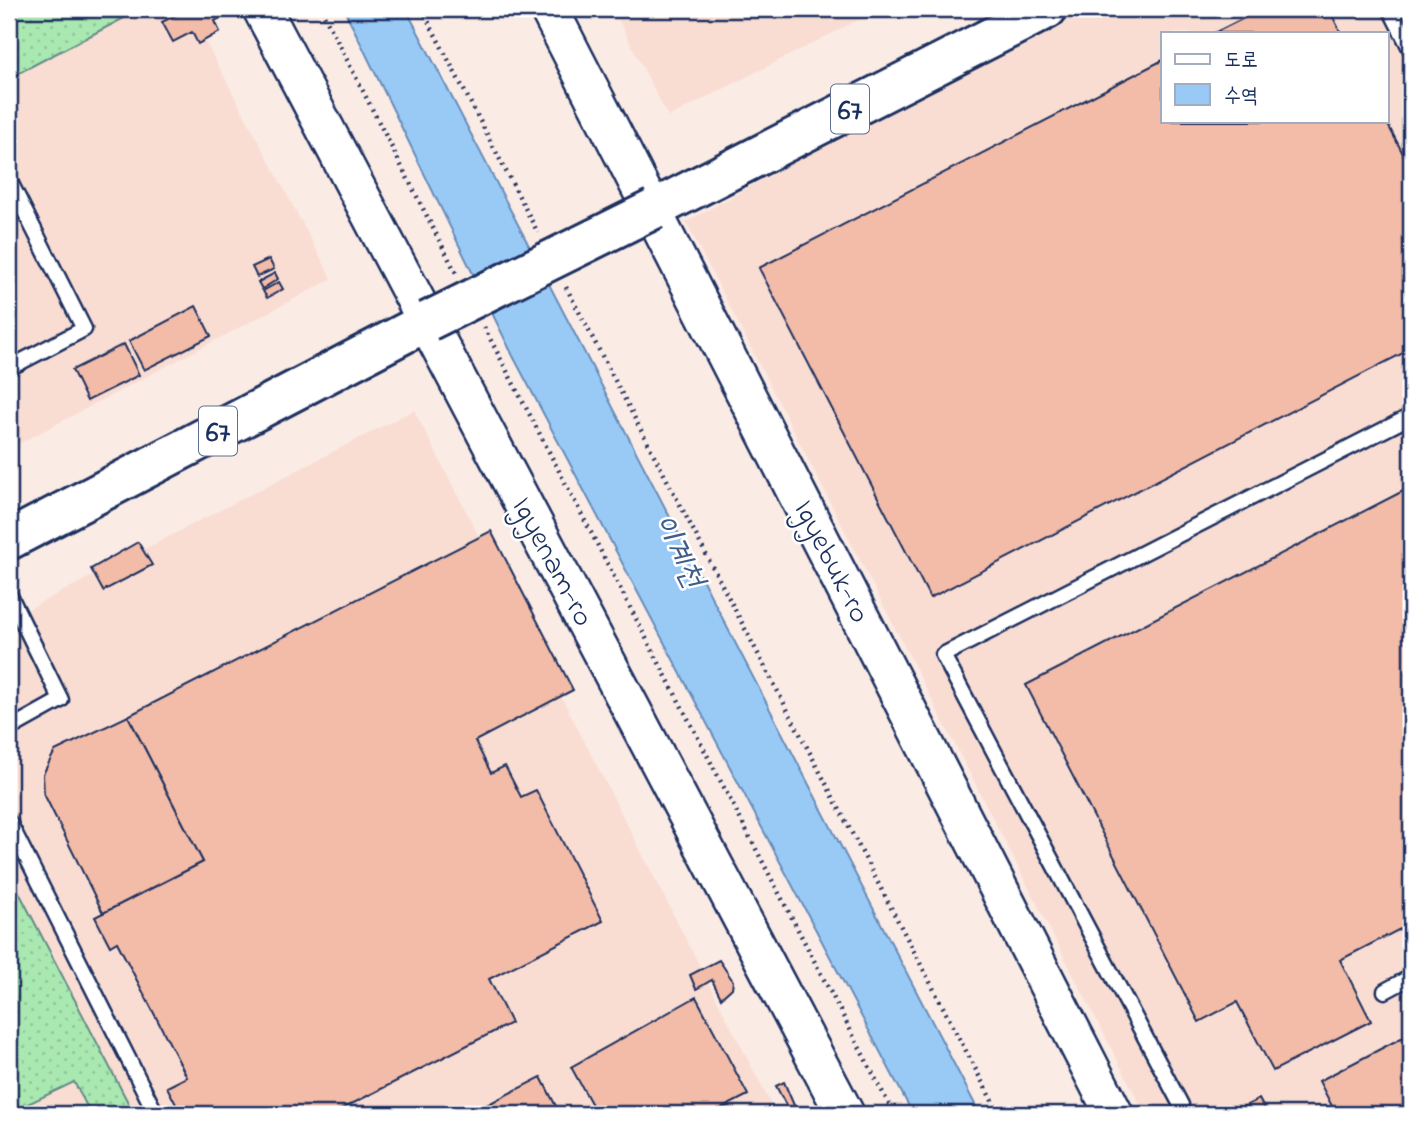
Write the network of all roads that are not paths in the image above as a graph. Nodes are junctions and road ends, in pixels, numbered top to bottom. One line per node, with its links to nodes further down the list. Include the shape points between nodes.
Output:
1 (262, 9): 8 (street, Igyenam-ro)
2 (549, 9): 7 (street, Igyebuk-ro)
3 (1047, 9): 7 (main road, 67)
4 (1390, 9): 5 (lane)
5 (1411, 50)
6 (9, 180): 9 (lane, via 85,329)
7 (654, 209): 8 (main road, 67, bridge); 20 (street, Igyebuk-ro)
8 (428, 321): 11 (main road, 67); 19 (street, Igyenam-ro)
9 (9, 368)
10 (1411, 416): 17 (lane, via 943,655)
11 (9, 540)
12 (9, 594): 13 (lane, via 61,699)
13 (9, 729)
14 (9, 822): 18 (lane)
15 (1411, 977): 16 (lane)
16 (1385, 990)
17 (1181, 1105)
18 (156, 1114)
19 (845, 1114)
20 (1114, 1114)

